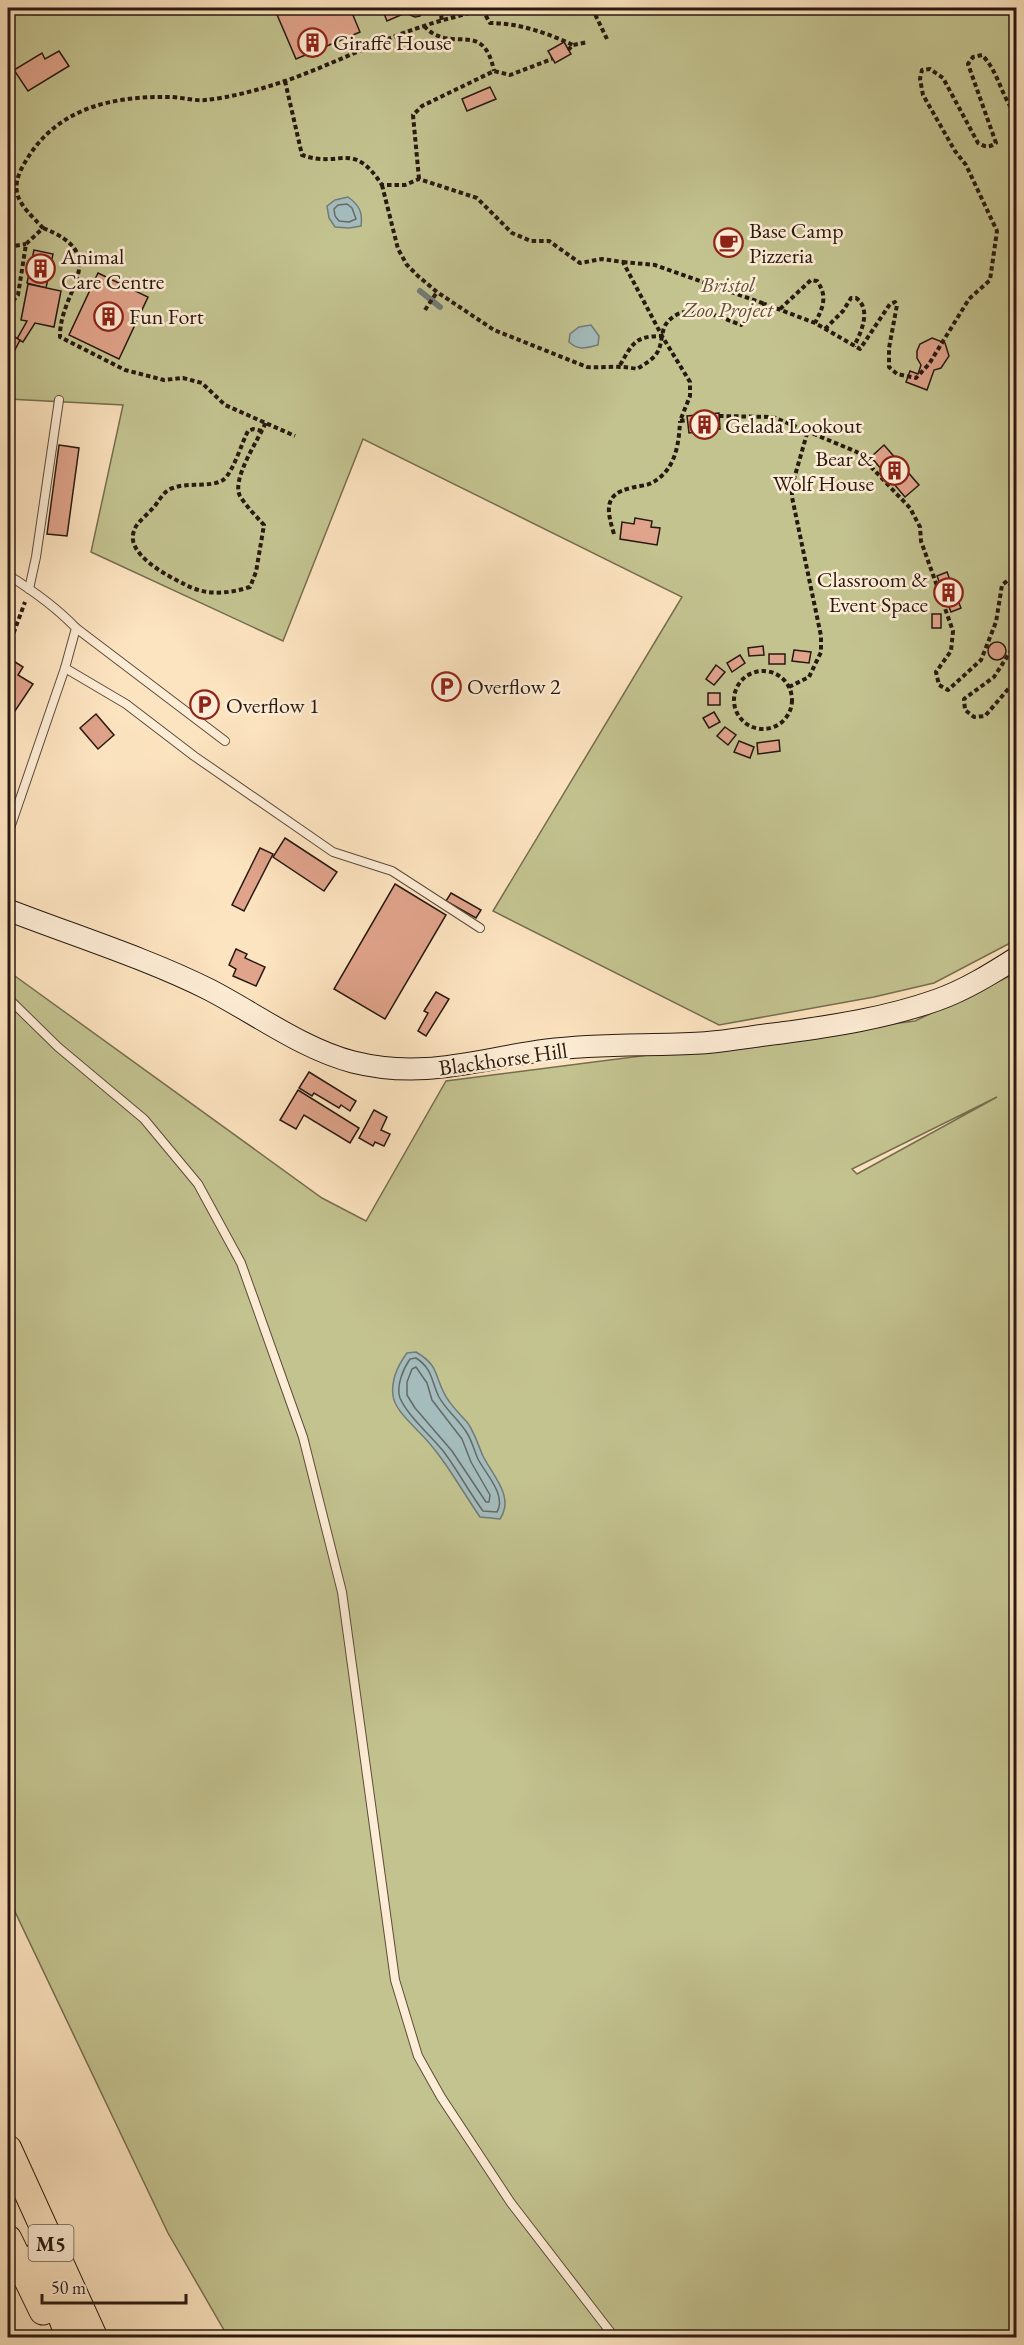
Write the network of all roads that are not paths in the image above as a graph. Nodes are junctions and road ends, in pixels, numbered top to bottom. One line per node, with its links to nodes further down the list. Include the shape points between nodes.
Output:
1 (59, 400): 3 (lane)
2 (8, 575): 3 (lane)
3 (29, 589): 4 (lane)
4 (76, 628): 5 (lane); 6 (lane)
5 (65, 668): 7 (lane); 9 (lane, via 126,704 333,852 392,871)
6 (225, 741)
7 (8, 834)
8 (8, 910): 10 (main road, Blackhorse Hill, via 176,974 303,1042 350,1061 415,1071 548,1050 705,1042 880,1017 964,989)
9 (480, 928)
10 (1017, 958)
11 (8, 998): 18 (lane, via 58,1047 144,1119 198,1184 241,1263 303,1437 342,1592 395,1980 418,2056 511,2204)
12 (8, 2149): 17 (highway, M5)
13 (8, 2175): 16 (highway, M5)
14 (8, 2240): 15 (highway, M5)
15 (56, 2337)
16 (70, 2337)
17 (94, 2337)
18 (615, 2337)

